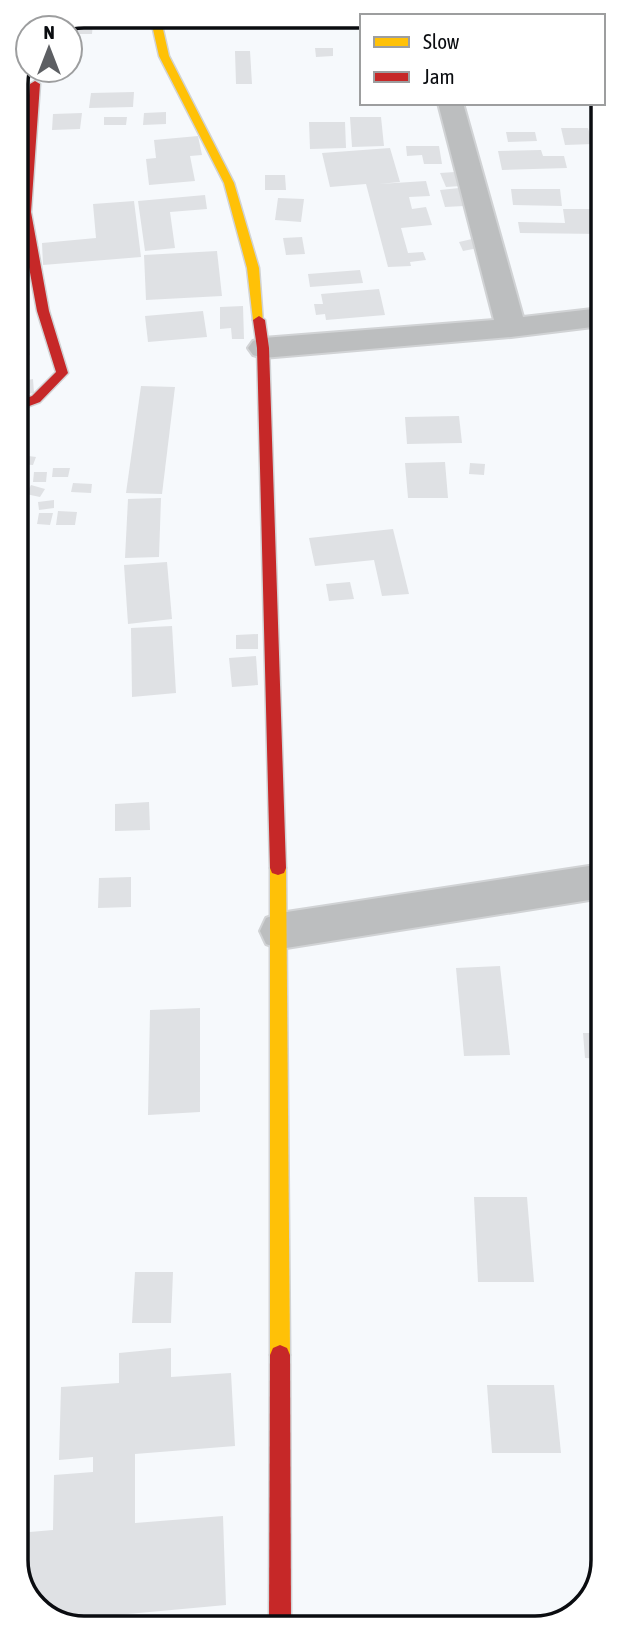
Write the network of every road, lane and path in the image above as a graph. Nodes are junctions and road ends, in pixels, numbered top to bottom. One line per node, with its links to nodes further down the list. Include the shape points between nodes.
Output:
1 (158, 28): 8 (street, via 164,56 229,183 254,268)
2 (35, 84): 4 (street)
3 (451, 105): 7 (street)
4 (28, 174)
5 (28, 228): 9 (street, via 43,311 62,373)
6 (591, 318): 7 (street)
7 (511, 328): 8 (street)
8 (263, 348): 11 (street)
9 (28, 404)
10 (591, 883): 11 (street)
11 (280, 931): 12 (street)
12 (280, 1616)

